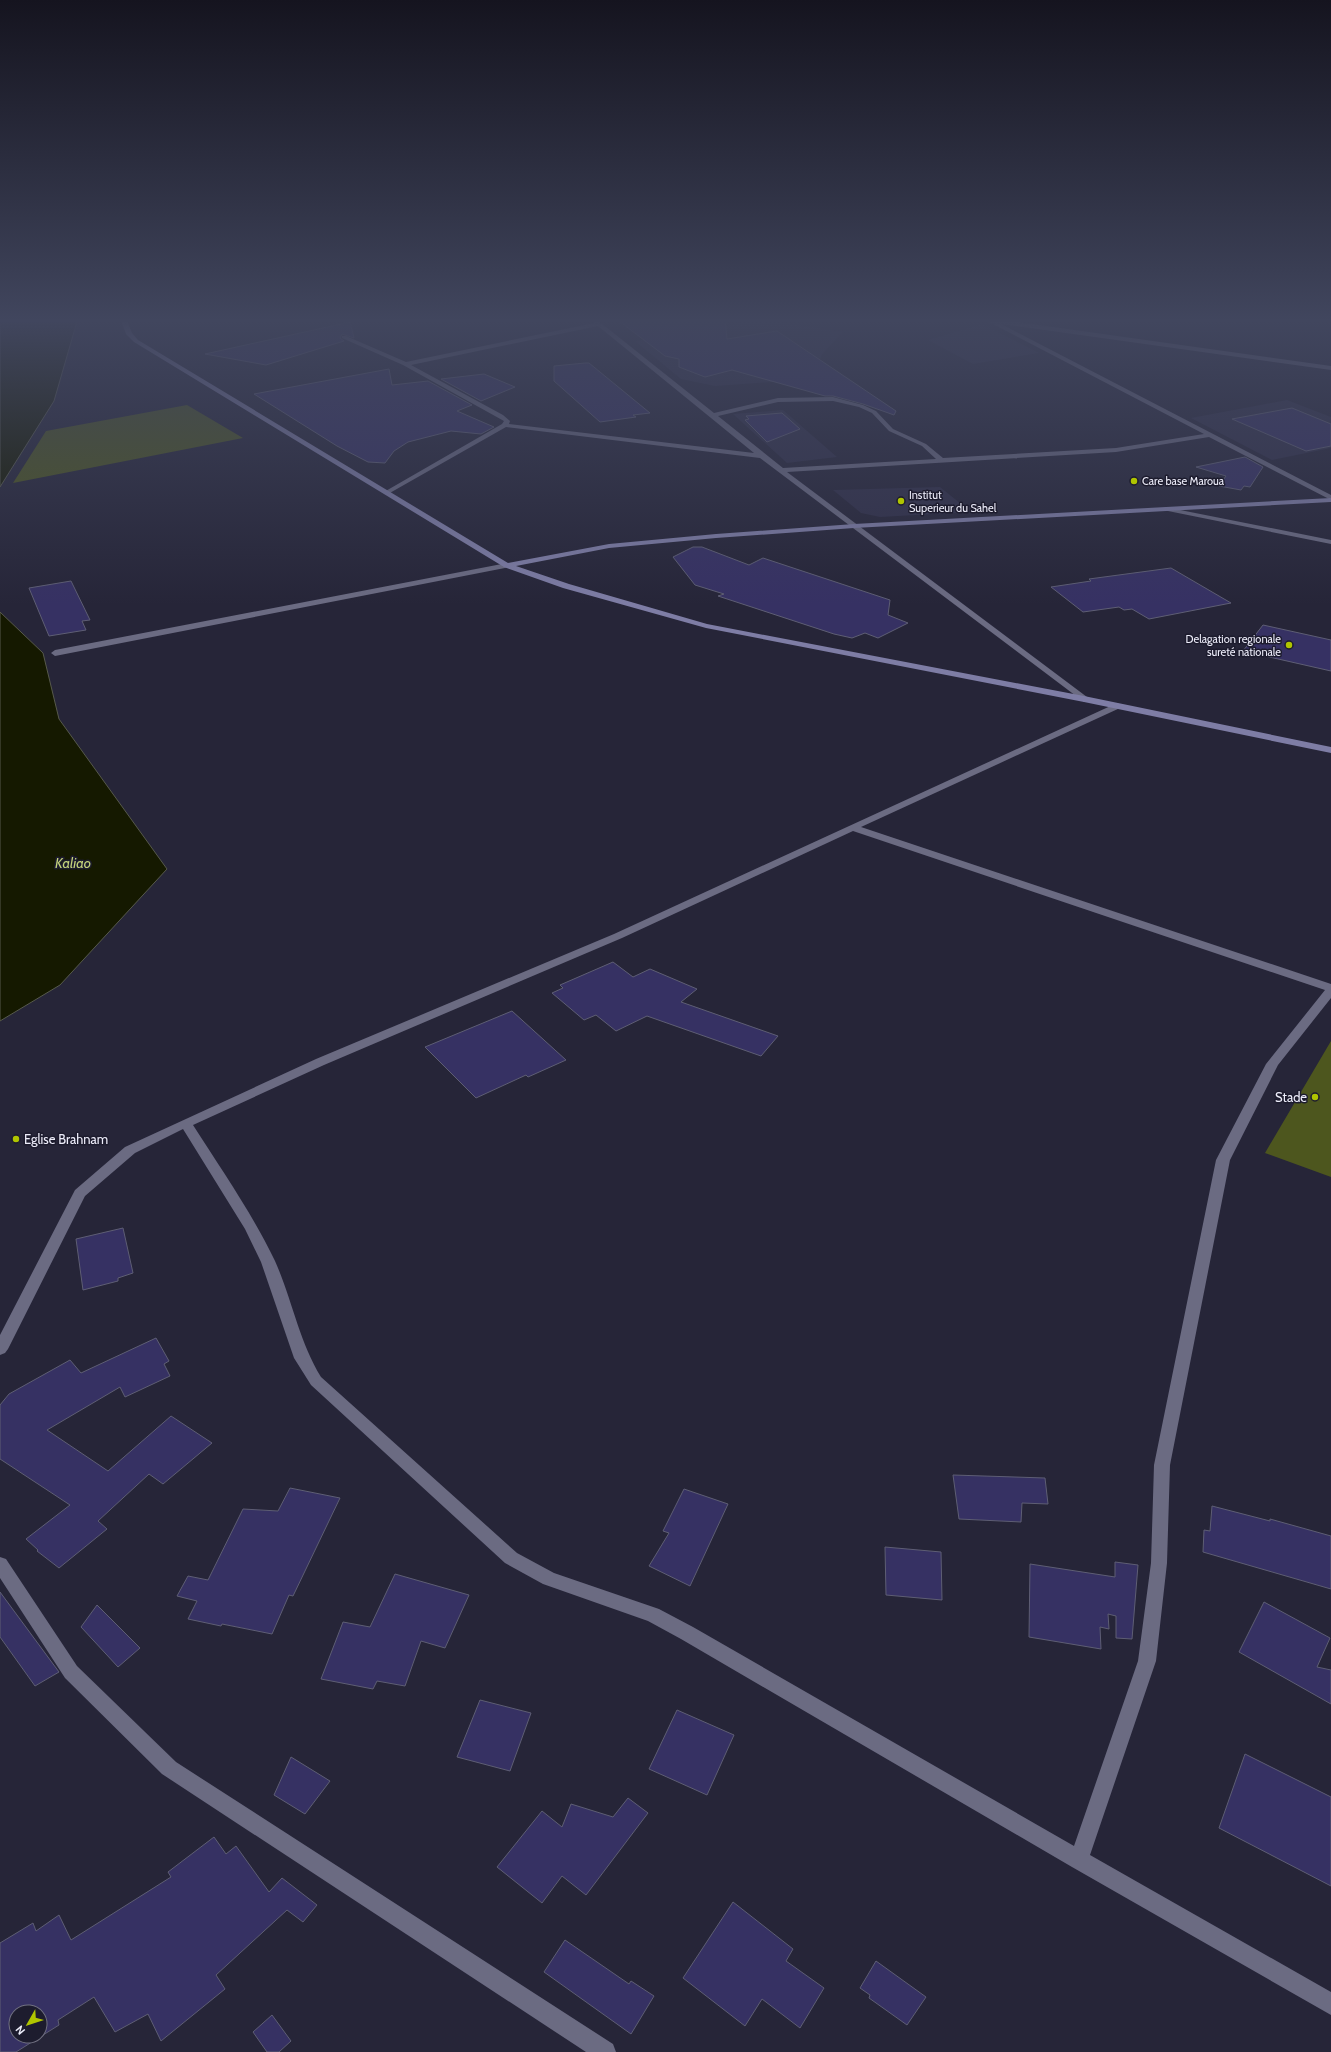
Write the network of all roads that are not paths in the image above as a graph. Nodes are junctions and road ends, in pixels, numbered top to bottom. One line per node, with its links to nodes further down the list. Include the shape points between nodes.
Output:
1 (256, 414): 12 (street)
2 (497, 414): 7 (street, via 507,421)
3 (719, 414): 6 (street)
4 (876, 414): 10 (street, via 891,430 924,445)
5 (1171, 414): 8 (street)
6 (714, 415): 9 (street)
7 (505, 425): 9 (street); 12 (street)
8 (1212, 435): 10 (street, via 1116,450); 13 (street)
9 (762, 456): 11 (street)
10 (942, 461): 11 (street)
11 (784, 470): 15 (street)
12 (386, 493): 17 (street)
13 (1331, 499): 14 (street)
14 (1168, 509): 15 (street); 16 (street)
15 (854, 526): 17 (street, via 609,546); 19 (street)
16 (1331, 542)
17 (507, 565): 18 (street); 19 (street, via 566,586 706,626)
18 (55, 654)
19 (1084, 699): 20 (street)
20 (1117, 706): 21 (street); 22 (street)
21 (1331, 750)
22 (852, 827): 23 (street); 24 (street, via 618,936 320,1062)
23 (1331, 989): 27 (street, via 1272,1064 1223,1160 1162,1465 1159,1563 1147,1661)
24 (185, 1123): 25 (street, via 130,1150 80,1193); 27 (street, via 264,1255 302,1358 316,1380 512,1558 549,1579 653,1615)
25 (0, 1350)
26 (0, 1564): 29 (street, via 71,1672 169,1768)
27 (1079, 1860): 28 (street)
28 (1331, 2004)
29 (605, 2052)

